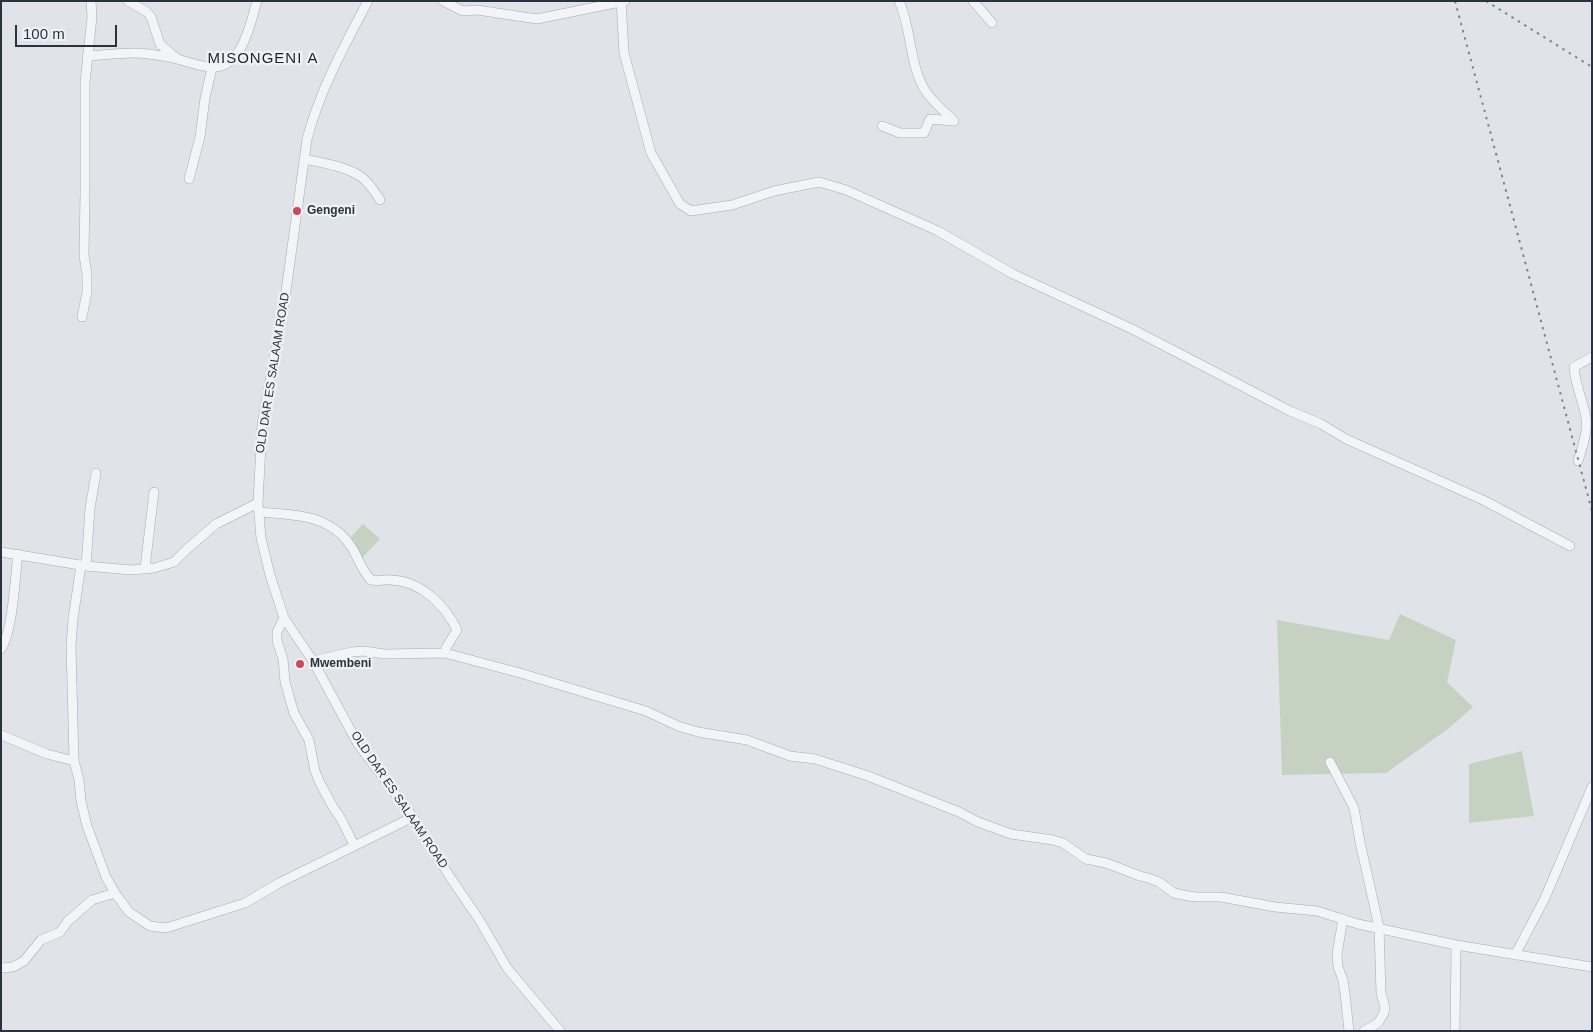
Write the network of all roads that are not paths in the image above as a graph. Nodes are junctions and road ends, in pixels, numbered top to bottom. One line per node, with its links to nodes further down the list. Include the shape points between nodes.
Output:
1 (91, 1): 10 (street)
2 (128, 1): 11 (street, via 151,16 160,44)
3 (257, 1): 12 (street, via 239,52 221,66)
4 (368, 1): 14 (street, OLD DAR ES SALAAM ROAD, via 326,82 312,120)
5 (443, 1): 6 (street, via 464,10 537,19)
6 (623, 1): 23 (street, via 624,53 651,153 680,204 691,211 732,205 774,190 818,182 846,190 938,231 1014,274 1132,329 1346,439 1483,500)
7 (899, 1): 13 (street, via 915,66 926,93 954,121 930,119 924,133 900,133)
8 (974, 1): 9 (street)
9 (992, 23)
10 (87, 56): 11 (street, via 134,53); 17 (street, via 84,256 87,292)
11 (177, 58): 12 (street)
12 (212, 68): 15 (street)
13 (882, 126)
14 (304, 159): 16 (street, via 360,176); 22 (street, OLD DAR ES SALAAM ROAD, via 286,291 262,425)
15 (190, 178)
16 (380, 200)
17 (82, 317)
18 (1592, 357): 19 (street, via 1574,367 1586,420)
19 (1578, 461)
20 (96, 473): 26 (street)
21 (154, 492): 27 (street)
22 (258, 508): 27 (street, via 216,524 174,562); 28 (street, OLD DAR ES SALAAM ROAD, via 265,560); 30 (street, via 322,521 351,547 371,580 399,581 428,593 448,613 457,630)
23 (1570, 546)
24 (1, 552): 25 (street)
25 (18, 554): 26 (street); 29 (street, via 12,612)
26 (83, 566): 27 (street); 33 (street, via 71,646)
27 (146, 568)
28 (284, 618): 31 (street, OLD DAR ES SALAAM ROAD); 37 (street, via 277,632 277,641 294,713 309,740 320,783)
29 (1, 649)
30 (445, 653): 31 (street, via 384,654 364,651); 39 (street, via 646,710 698,732 747,740 790,756 815,759 868,776 1011,834 1063,843 1086,859 1159,882 1174,893 1316,911)
31 (313, 661): 36 (street, OLD DAR ES SALAAM ROAD, via 358,744)
32 (1, 735): 33 (street)
33 (74, 761): 38 (street, via 87,826)
34 (1330, 762): 40 (street, via 1354,808)
35 (1592, 787): 42 (street, via 1545,898)
36 (413, 817): 37 (street); 45 (street, OLD DAR ES SALAAM ROAD, via 480,921 506,968)
37 (354, 845): 38 (street, via 245,903 166,928 150,926 130,912)
38 (115, 892): 43 (street, via 92,900 60,932 41,940 24,961 13,967)
39 (1343, 920): 40 (street); 46 (street, via 1337,954)
40 (1379, 927): 41 (street); 47 (street, via 1381,993 1385,1007 1378,1023)
41 (1456, 945): 42 (street); 48 (street)
42 (1515, 954): 44 (street)
43 (1, 968)
44 (1592, 968)
45 (560, 1031)
46 (1349, 1031)
47 (1364, 1031)
48 (1455, 1031)

